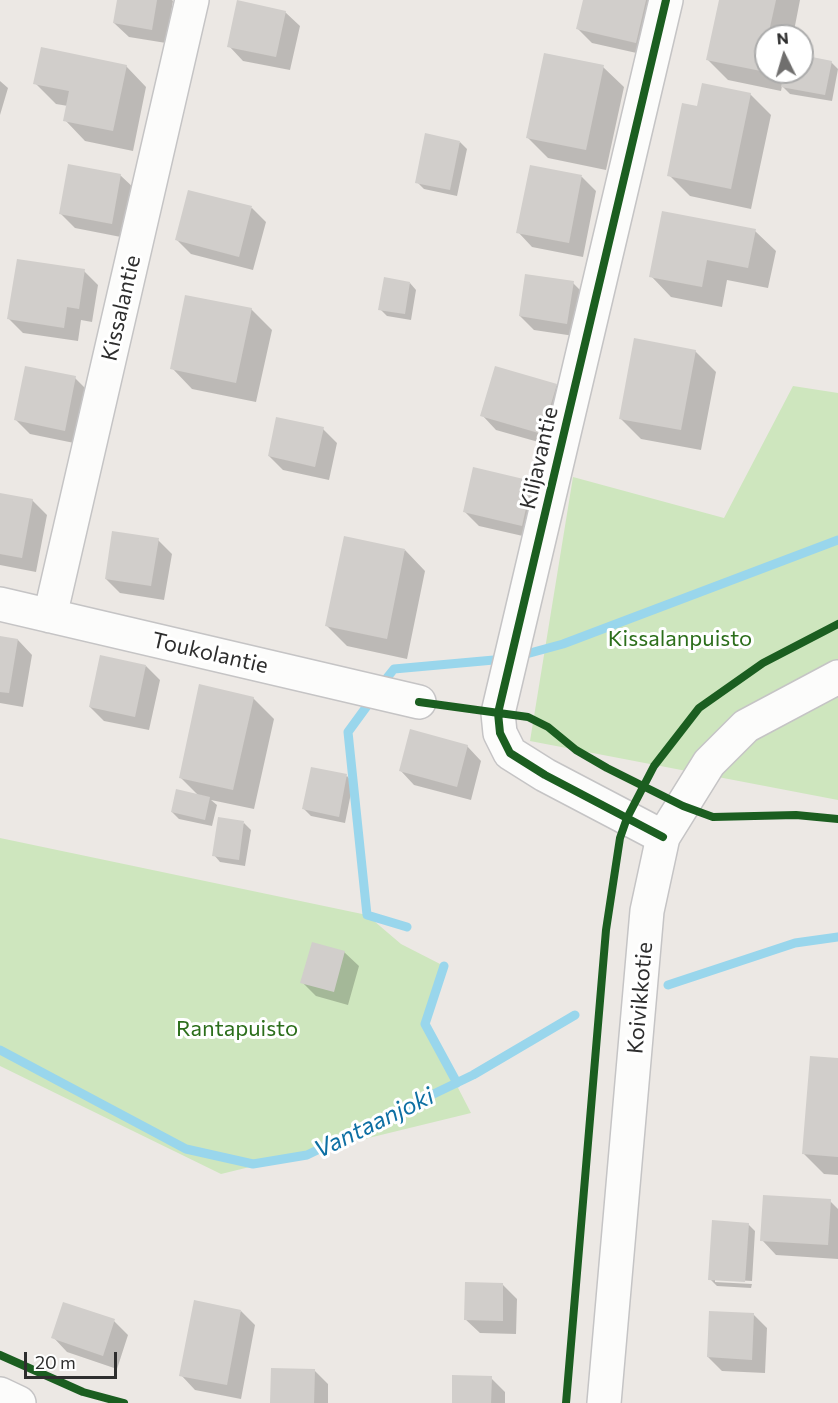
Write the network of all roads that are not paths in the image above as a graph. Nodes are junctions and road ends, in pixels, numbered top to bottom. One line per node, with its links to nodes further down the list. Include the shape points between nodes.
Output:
1 (192, 0): 4 (street, Kissalantie)
2 (666, 0): 7 (street, Kiljavantie, via 498,713 500,733 510,753)
3 (0, 604): 4 (street, Toukolantie)
4 (50, 616): 6 (street, Toukolantie)
5 (838, 677): 7 (street, Koivikkotie, via 746,726 709,764)
6 (419, 702)
7 (663, 837): 10 (street, Koivikkotie, via 647,911)
8 (0, 1394): 9 (street)
9 (19, 1403)
10 (604, 1403)

